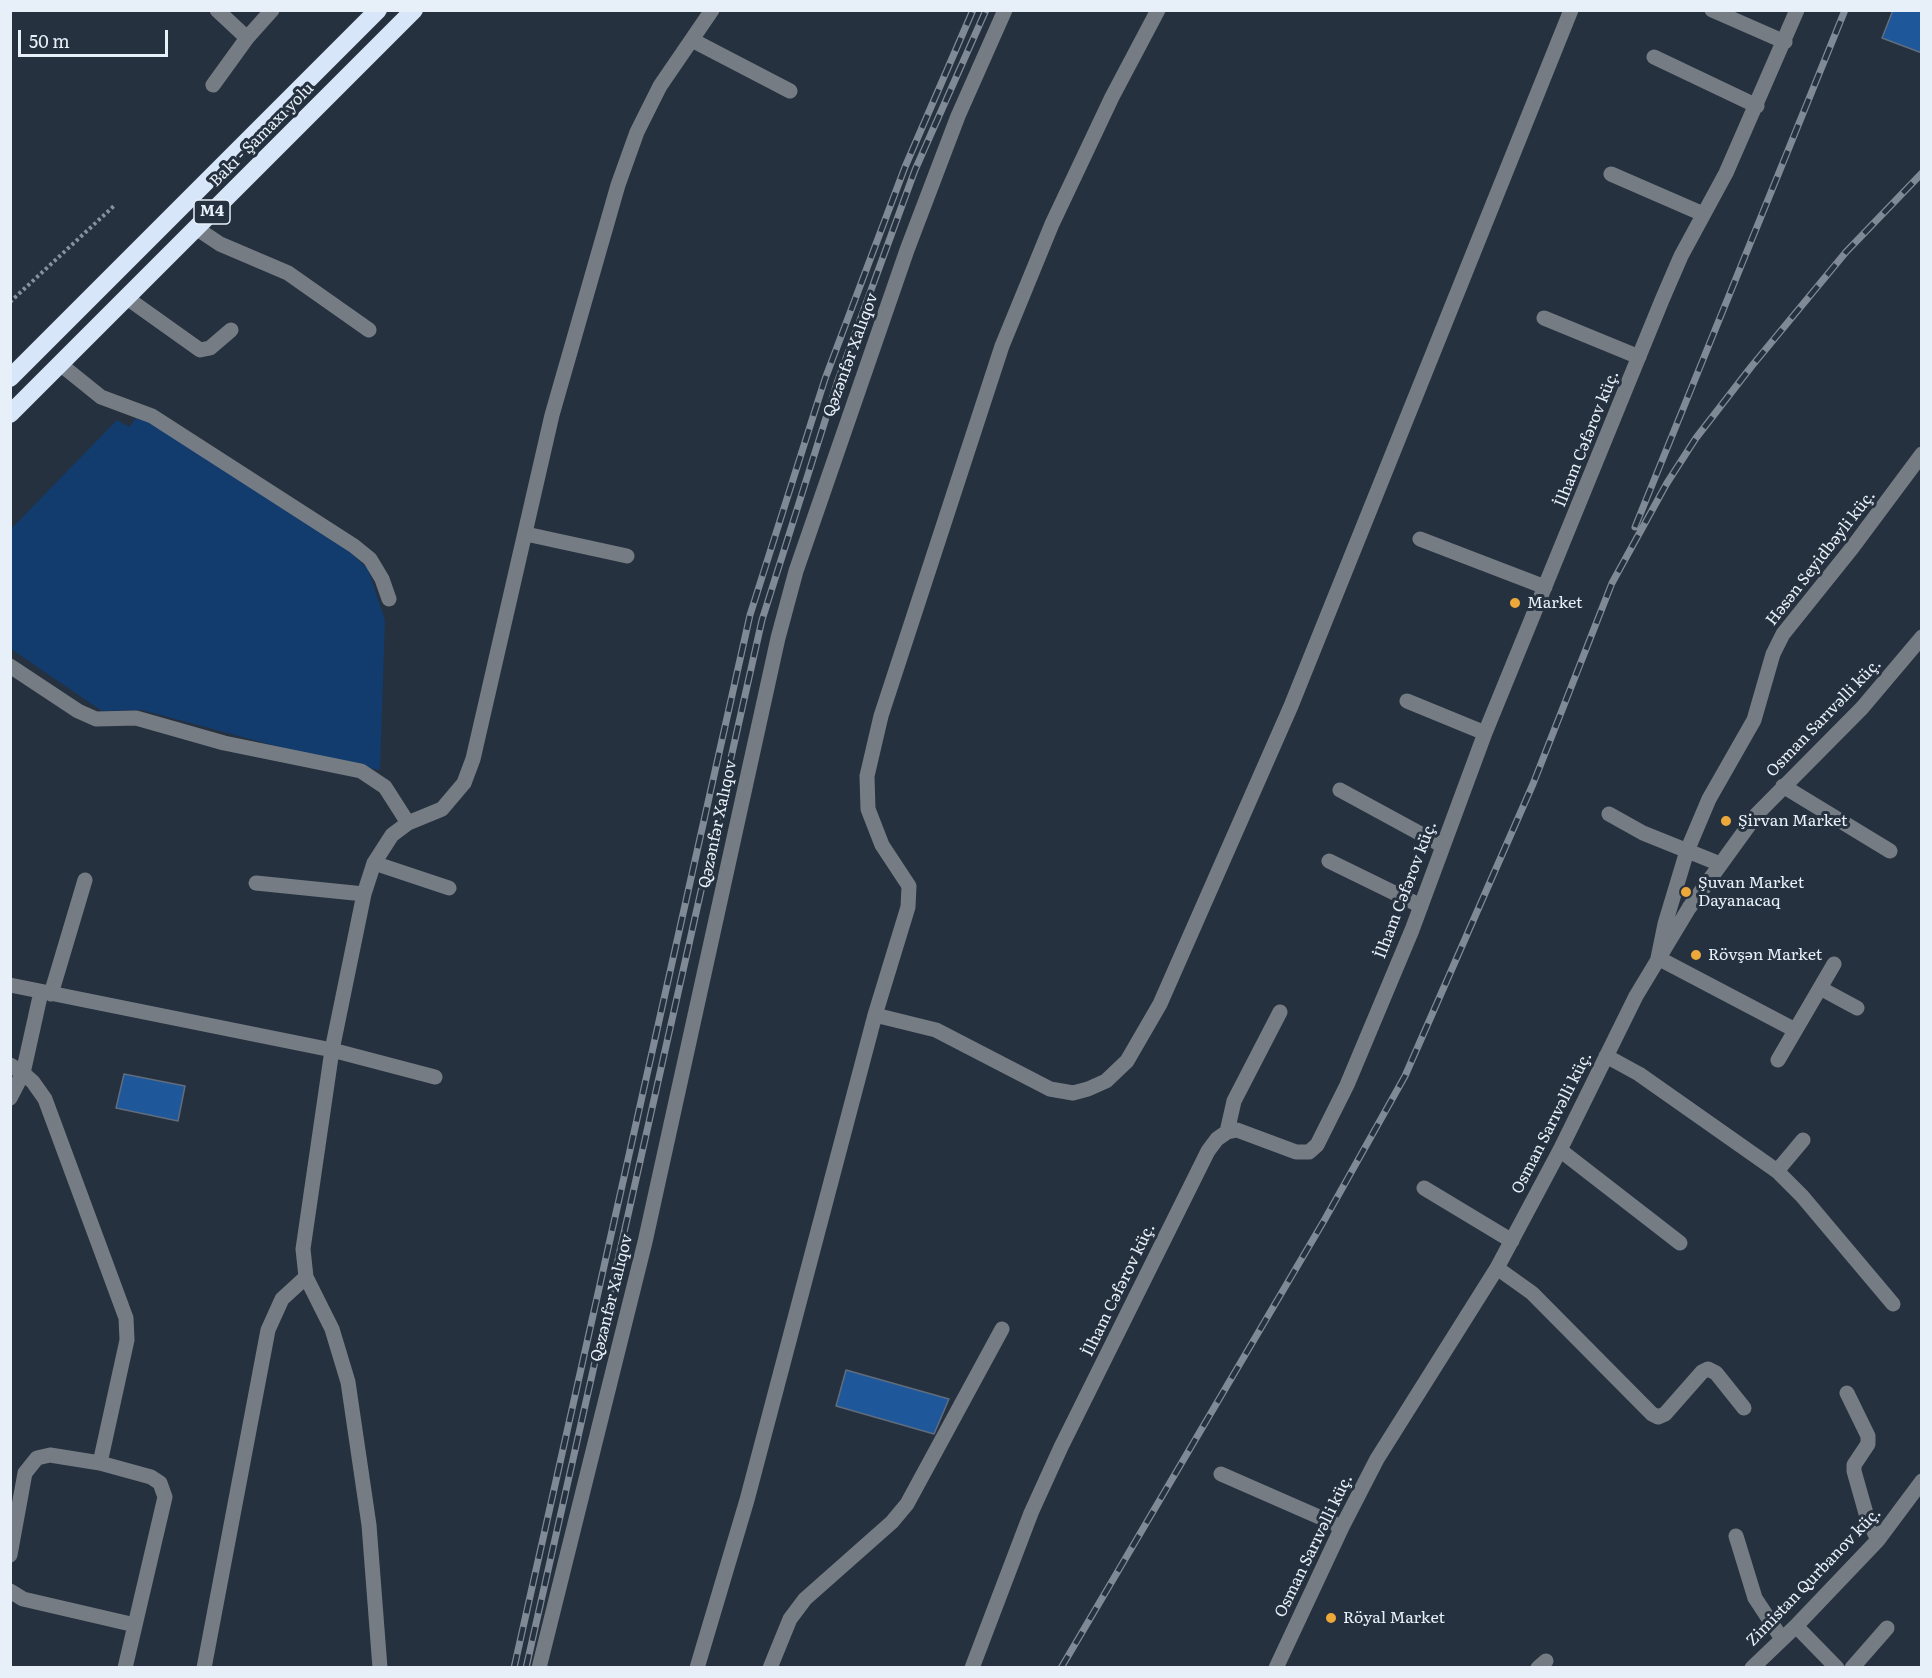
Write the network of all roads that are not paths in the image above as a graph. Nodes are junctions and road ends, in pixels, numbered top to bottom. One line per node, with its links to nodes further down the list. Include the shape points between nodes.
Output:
1 (217, 10): 11 (street)
2 (272, 10): 11 (street)
3 (378, 10): 27 (highway, Bakı - Şamaxı yolu / M4)
4 (414, 10): 20 (highway, Bakı - Şamaxı yolu / M4)
5 (712, 10): 12 (street)
6 (1005, 10): 97 (street, Qəzənfər Xalıqov, via 958,116 907,250 796,571 645,1242)
7 (1158, 10): 61 (street, via 1052,224 1002,346 881,716 867,776 868,809 882,845 909,886 908,907)
8 (1571, 10): 61 (street, via 1291,706 1160,1004 1127,1060 1106,1081 1088,1089 1073,1093 1050,1089 936,1030)
9 (1712, 10): 13 (street)
10 (1797, 10): 13 (street, İlham Cəfərov küç.)
11 (247, 38): 15 (street)
12 (692, 40): 16 (street); 30 (street, via 660,86 636,132 618,185 552,415)
13 (1785, 42): 17 (street, İlham Cəfərov küç.)
14 (1654, 57): 17 (street)
15 (213, 85)
16 (789, 91)
17 (1757, 106): 19 (street, İlham Cəfərov küç.)
18 (1611, 174): 19 (street)
19 (1703, 214): 25 (street, İlham Cəfərov küç.)
20 (196, 228): 21 (highway, Bakı - Şamaxı yolu / M4); 24 (street, via 220,244 288,273)
21 (127, 298): 23 (street, via 200,350 210,348); 26 (highway, Bakı - Şamaxı yolu / M4)
22 (1544, 318): 25 (street)
23 (231, 330)
24 (369, 330)
25 (1639, 357): 33 (street, İlham Cəfərov küç.)
26 (60, 364): 28 (highway, Bakı - Şamaxı yolu / M4); 34 (street, via 101,397 152,416 354,546 370,559)
27 (10, 378)
28 (10, 414)
29 (1922, 454): 45 (street, Həsən Seyidbəyli küç., via 1783,634 1767,670 1754,720 1714,790)
30 (526, 534): 32 (street); 42 (street, via 467,775 442,809)
31 (1420, 539): 33 (street)
32 (627, 556)
33 (1545, 587): 38 (street, İlham Cəfərov küç.)
34 (389, 599)
35 (1922, 637): 39 (street, Osman Sarıvəlli küç., via 1862,708)
36 (10, 666): 42 (street, via 96,719 136,718 224,743 361,771 385,787)
37 (1407, 701): 38 (street)
38 (1485, 733): 43 (street, İlham Cəfərov küç.)
39 (1783, 786): 44 (street); 48 (street, Osman Sarıvəlli küç.)
40 (1340, 790): 43 (street)
41 (1609, 814): 45 (street)
42 (408, 823): 47 (street, via 392,835)
43 (1443, 846): 53 (street, İlham Cəfərov küç.)
44 (1890, 850)
45 (1687, 851): 48 (street); 54 (street, Həsən Seyidbəyli küç.)
46 (1329, 861): 53 (street)
47 (374, 863): 51 (street); 52 (street)
48 (1720, 864): 54 (street, Osman Sarıvəlli küç.)
49 (85, 880): 58 (street)
50 (256, 883): 52 (street)
51 (449, 888)
52 (364, 894): 63 (street)
53 (1421, 906): 69 (street, İlham Cəfərov küç., via 1347,1085 1317,1145 1309,1152 1296,1152 1246,1132)
54 (1658, 958): 62 (street); 64 (street, Osman Sarıvəlli küç.)
55 (1834, 964): 57 (street)
56 (10, 985): 58 (street)
57 (1820, 987): 59 (street); 62 (street)
58 (46, 993): 63 (street); 66 (street)
59 (1857, 1008)
60 (1281, 1012): 69 (street, via 1234,1101)
61 (874, 1015): 98 (street, via 750,1489)
62 (1795, 1030): 65 (street)
63 (332, 1050): 67 (street); 77 (street, via 307,1212 303,1249)
64 (1606, 1056): 71 (street, Osman Sarıvəlli küç.); 72 (street, via 1639,1074)
65 (1778, 1060)
66 (16, 1069): 68 (street); 82 (street, via 33,1082 45,1099 126,1318 127,1340)
67 (435, 1077)
68 (10, 1098)
69 (1227, 1131): 100 (street, İlham Cəfərov küç., via 1208,1151 1061,1447 1031,1513)
70 (1803, 1140): 72 (street)
71 (1560, 1150): 74 (street, Osman Sarıvəlli küç.); 75 (street)
72 (1777, 1170): 78 (street)
73 (1424, 1188): 74 (street)
74 (1512, 1241): 76 (street, Osman Sarıvəlli küç.)
75 (1680, 1243)
76 (1497, 1268): 81 (street, via 1532,1293 1652,1414 1665,1414 1708,1370 1716,1373); 85 (street, Osman Sarıvəlli küç., via 1395,1430)
77 (306, 1277): 94 (street, via 282,1299 268,1330); 96 (street, via 332,1329 348,1382 368,1515)
78 (1893, 1304)
79 (1002, 1329): 99 (street, via 907,1504 805,1599 790,1619)
80 (1846, 1393): 87 (street, via 1868,1436 1854,1471)
81 (1744, 1408)
82 (100, 1463): 88 (street, via 51,1455 37,1458 25,1473); 90 (street, via 151,1476 160,1483 165,1497)
83 (1221, 1474): 85 (street)
84 (1920, 1485): 87 (street, Zimistan Qurbanov küç.)
85 (1342, 1527): 101 (street, Osman Sarıvəlli küç.)
86 (1736, 1536): 93 (street, via 1755,1598)
87 (1878, 1540): 91 (street, Zimistan Qurbanov küç.)
88 (10, 1555)
89 (10, 1591): 90 (street, via 23,1599)
90 (135, 1625): 95 (street)
91 (1796, 1626): 93 (street, Zimistan Qurbanov küç.); 103 (street)
92 (1887, 1628): 104 (street)
93 (1782, 1640): 102 (street, Zimistan Qurbanov küç.)
94 (204, 1665)
95 (125, 1668)
96 (380, 1668)
97 (539, 1668)
98 (697, 1668)
99 (770, 1668)
100 (972, 1668)
101 (1276, 1668)
102 (1752, 1668)
103 (1837, 1668)
104 (1852, 1668)

